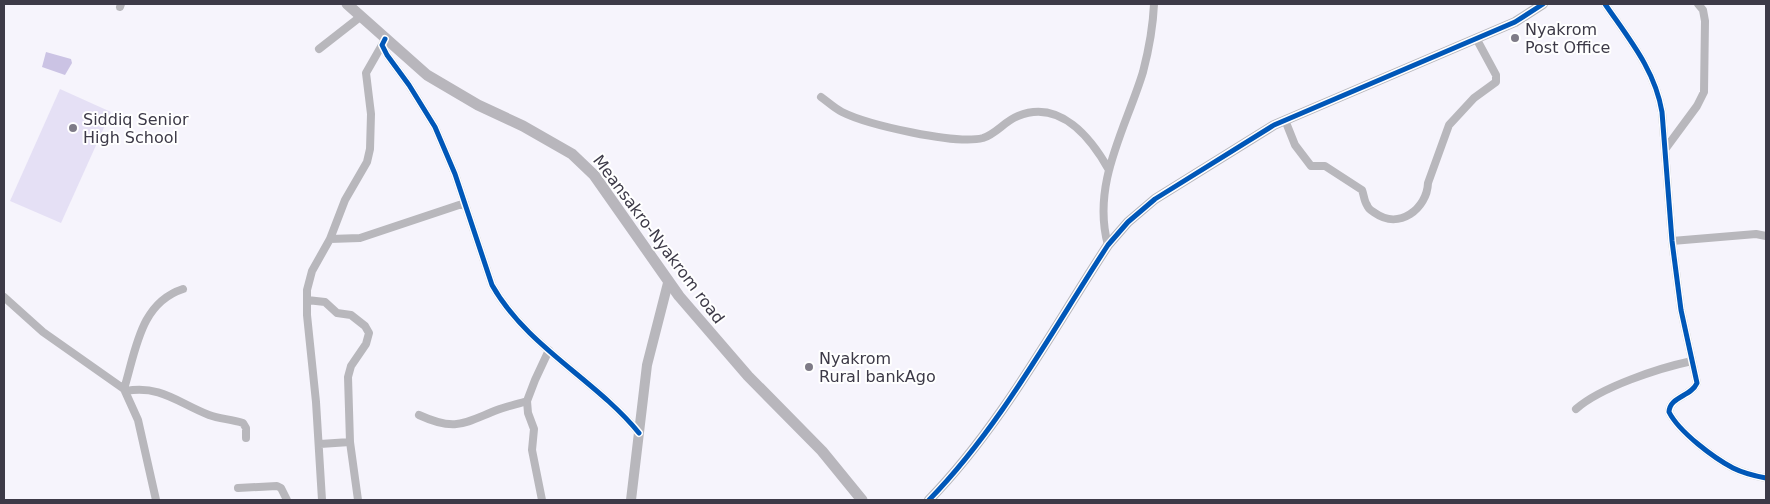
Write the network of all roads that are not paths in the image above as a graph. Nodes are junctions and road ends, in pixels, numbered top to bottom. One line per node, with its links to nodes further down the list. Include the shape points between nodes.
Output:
1 (347, 4): 6 (main road, Meansakro-Nyakrom road)
2 (1154, 4): 13 (street, via 1153,31 1143,71 1112,153)
3 (1543, 4): 7 (street, via 1515,22)
4 (1605, 4): 12 (street, via 1651,72 1658,91)
5 (1698, 4): 12 (street, via 1705,21 1704,92)
6 (360, 16): 8 (main road, Meansakro-Nyakrom road); 9 (street)
7 (1476, 38): 11 (street); 11 (street, via 1496,75 1496,82 1474,98 1449,125 1428,183 1428,193 1407,217 1382,218 1367,207 1362,190 1325,166 1311,166 1295,145)
8 (384, 42): 14 (street, via 387,55 435,127); 16 (street, via 366,73 371,114 367,162 345,200); 19 (main road, Meansakro-Nyakrom road, via 426,76 572,154 594,175)
9 (319, 49)
10 (821, 97): 13 (street, via 843,113 881,126 947,138 984,137 1018,116 1034,111 1051,114 1081,131 1096,146)
11 (1285, 120): 18 (street, via 1245,140 1155,199)
12 (1666, 148): 17 (street)
13 (1109, 170): 18 (street, via 1104,230)
14 (465, 203): 16 (street, via 360,238); 23 (street, via 492,285 501,301)
15 (1766, 236): 17 (street, via 1756,234)
16 (330, 238): 22 (street, via 312,271)
17 (1672, 241): 24 (street, via 1681,310)
18 (1108, 245): 42 (street, via 992,423 965,461)
19 (668, 283): 29 (street, via 651,343); 41 (main road, Meansakro-Nyakrom road, via 724,350 822,451)
20 (183, 289): 25 (street, via 163,298 149,314)
21 (4, 297): 25 (street, via 43,332)
22 (307, 300): 31 (street, via 325,302 336,313 351,315 369,333 349,372); 32 (street)
23 (549, 350): 26 (street); 29 (street, via 627,418)
24 (1692, 360): 27 (street, via 1590,398); 33 (street, via 1697,383 1670,406 1672,418 1697,443 1734,469)
25 (125, 390): 30 (street, via 163,392 210,415 243,423); 35 (street, via 138,420)
26 (528, 401): 28 (street, via 466,424 430,420); 39 (street, via 528,413 534,429 532,450)
27 (1576, 409)
28 (419, 415)
29 (639, 433): 40 (street)
30 (246, 438)
31 (350, 442): 32 (street); 38 (street)
32 (320, 444): 37 (street)
33 (1766, 478)
34 (238, 488): 36 (street, via 277,486)
35 (156, 500)
36 (287, 500)
37 (322, 500)
38 (358, 500)
39 (542, 500)
40 (631, 500)
41 (862, 500)
42 (929, 500)

